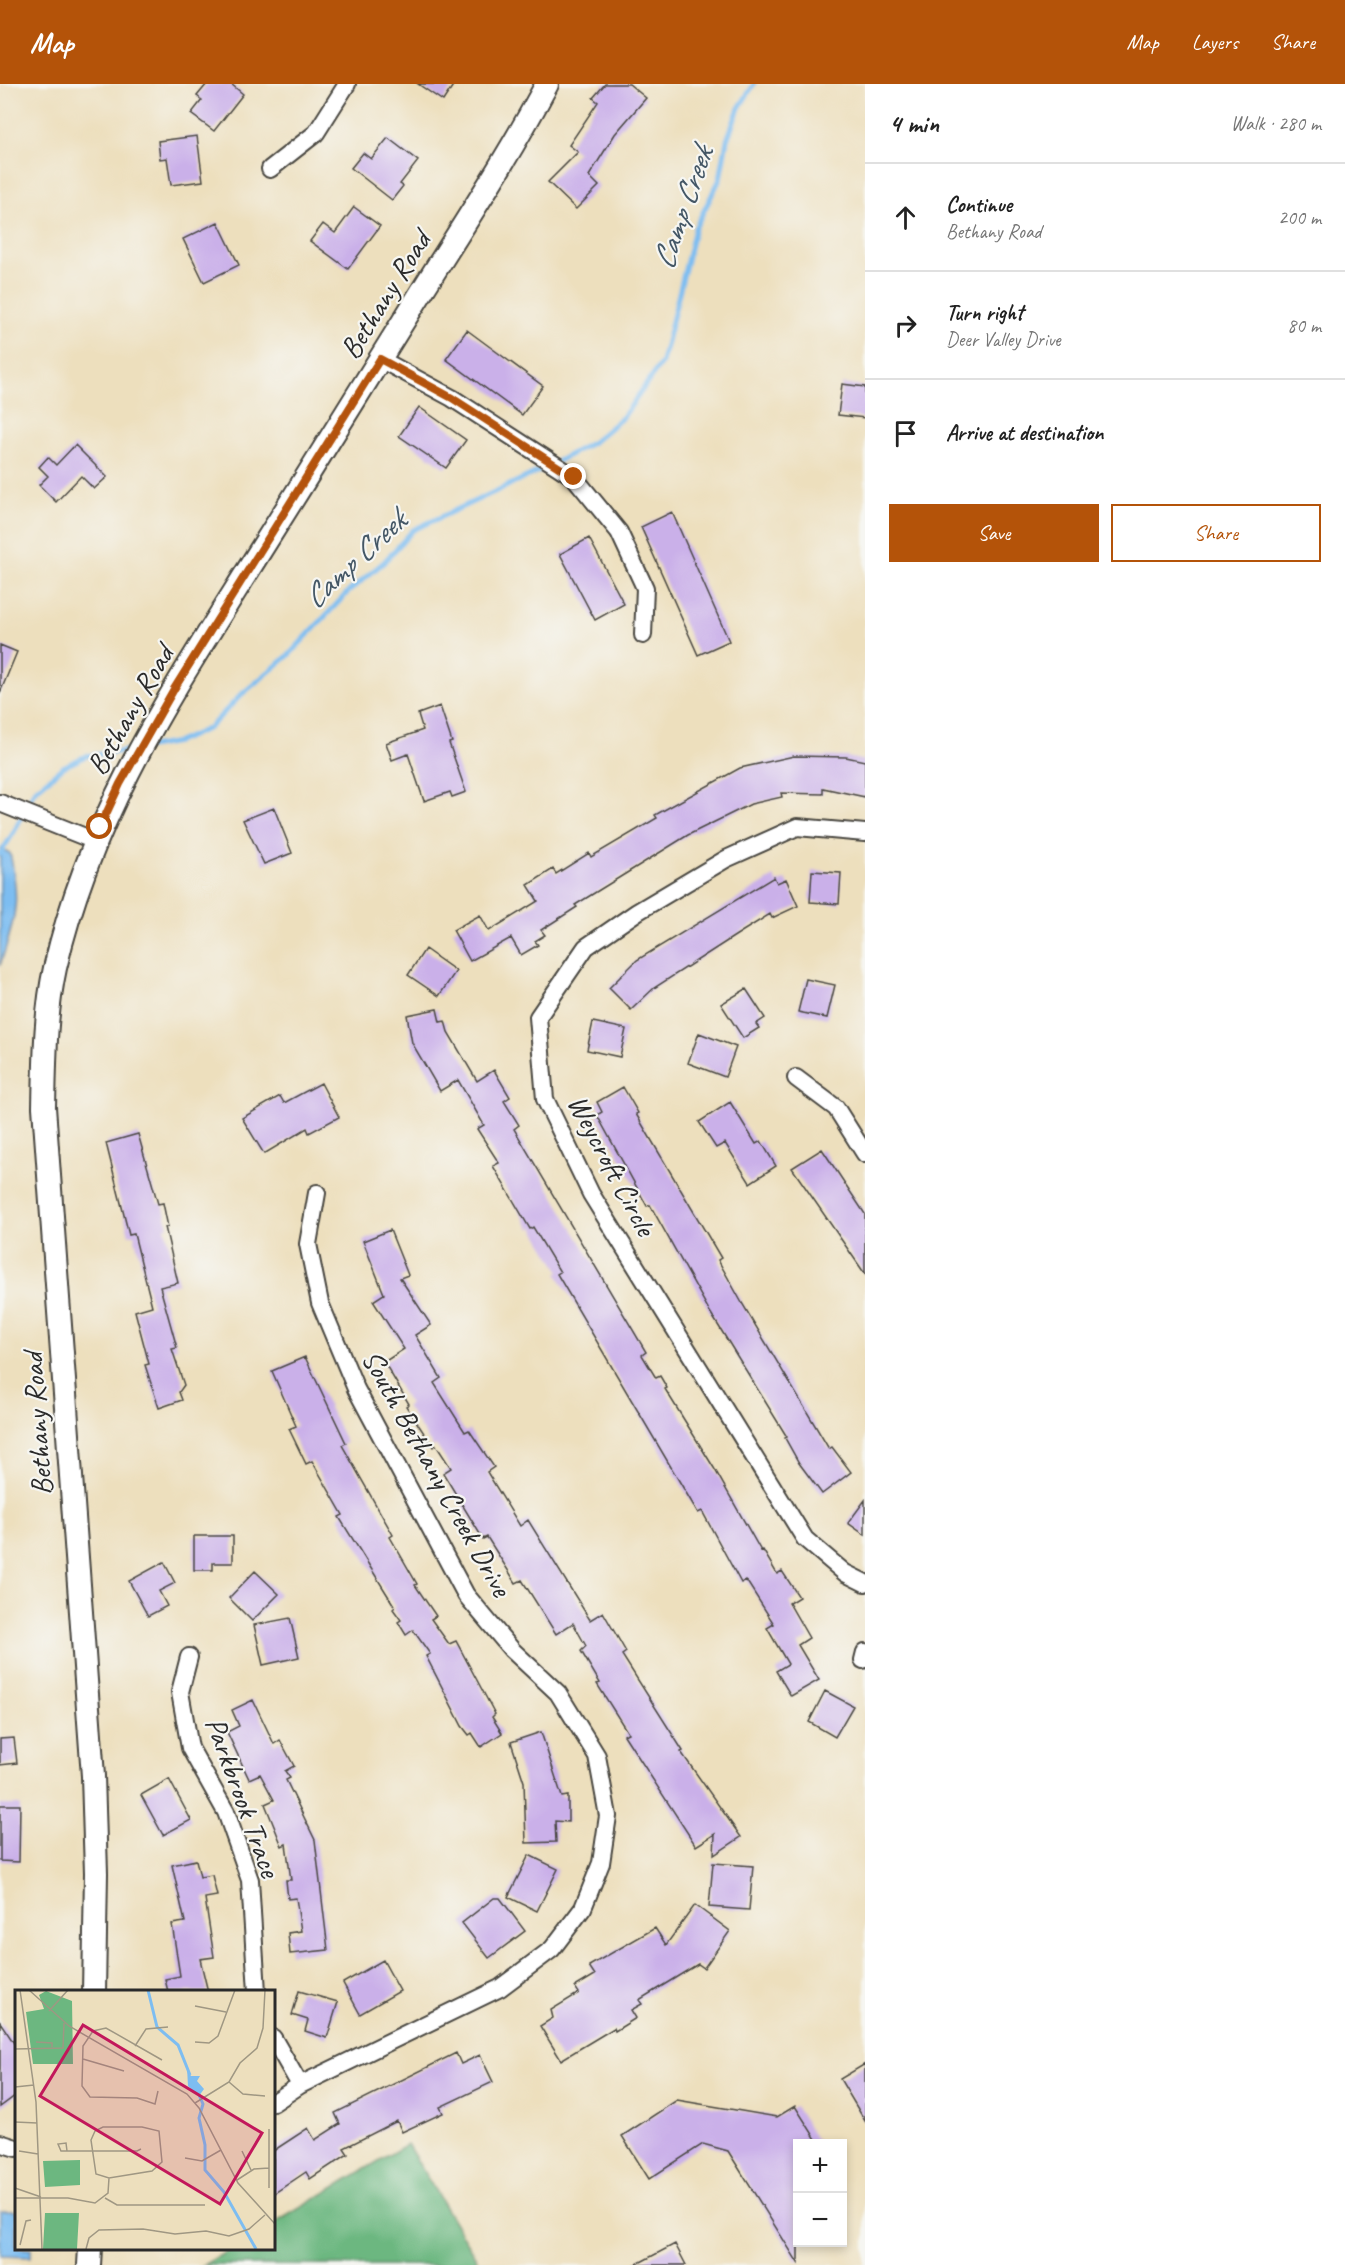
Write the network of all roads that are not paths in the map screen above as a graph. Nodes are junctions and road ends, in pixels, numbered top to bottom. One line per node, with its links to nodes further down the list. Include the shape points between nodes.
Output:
1 (347, 84): 3 (street, via 316,133)
2 (547, 84): 4 (street, Bethany Road)
3 (270, 169)
4 (380, 359): 5 (street, via 452,398 574,477 619,532 645,588); 8 (street, Bethany Road, via 174,689 120,784)
5 (643, 635)
6 (0, 803): 8 (street)
7 (865, 833): 12 (street, Weycroft Circle, via 797,827 726,859 586,947 538,1017 545,1099 591,1194 805,1539 845,1574)
8 (95, 841): 14 (street, Bethany Road, via 55,970 46,1034 44,1107 93,1776)
9 (796, 1078): 10 (street, via 836,1107)
10 (865, 1155)
11 (317, 1193): 17 (street, South Bethany Creek Drive, via 308,1244 320,1303 356,1389 466,1595 512,1650 558,1693 597,1756 608,1816 601,1863 583,1908 552,1949 500,1988)
12 (865, 1583)
13 (189, 1657): 15 (street, Parkbrook Trace, via 180,1692 190,1748 226,1812 250,1880)
14 (94, 1990)
15 (257, 1990)
16 (274, 2040): 17 (street)
17 (300, 2085): 18 (street, South Bethany Creek Drive)
18 (274, 2102)
19 (0, 2143): 20 (street)
20 (15, 2148)
21 (90, 2250): 22 (street)
22 (89, 2265)

